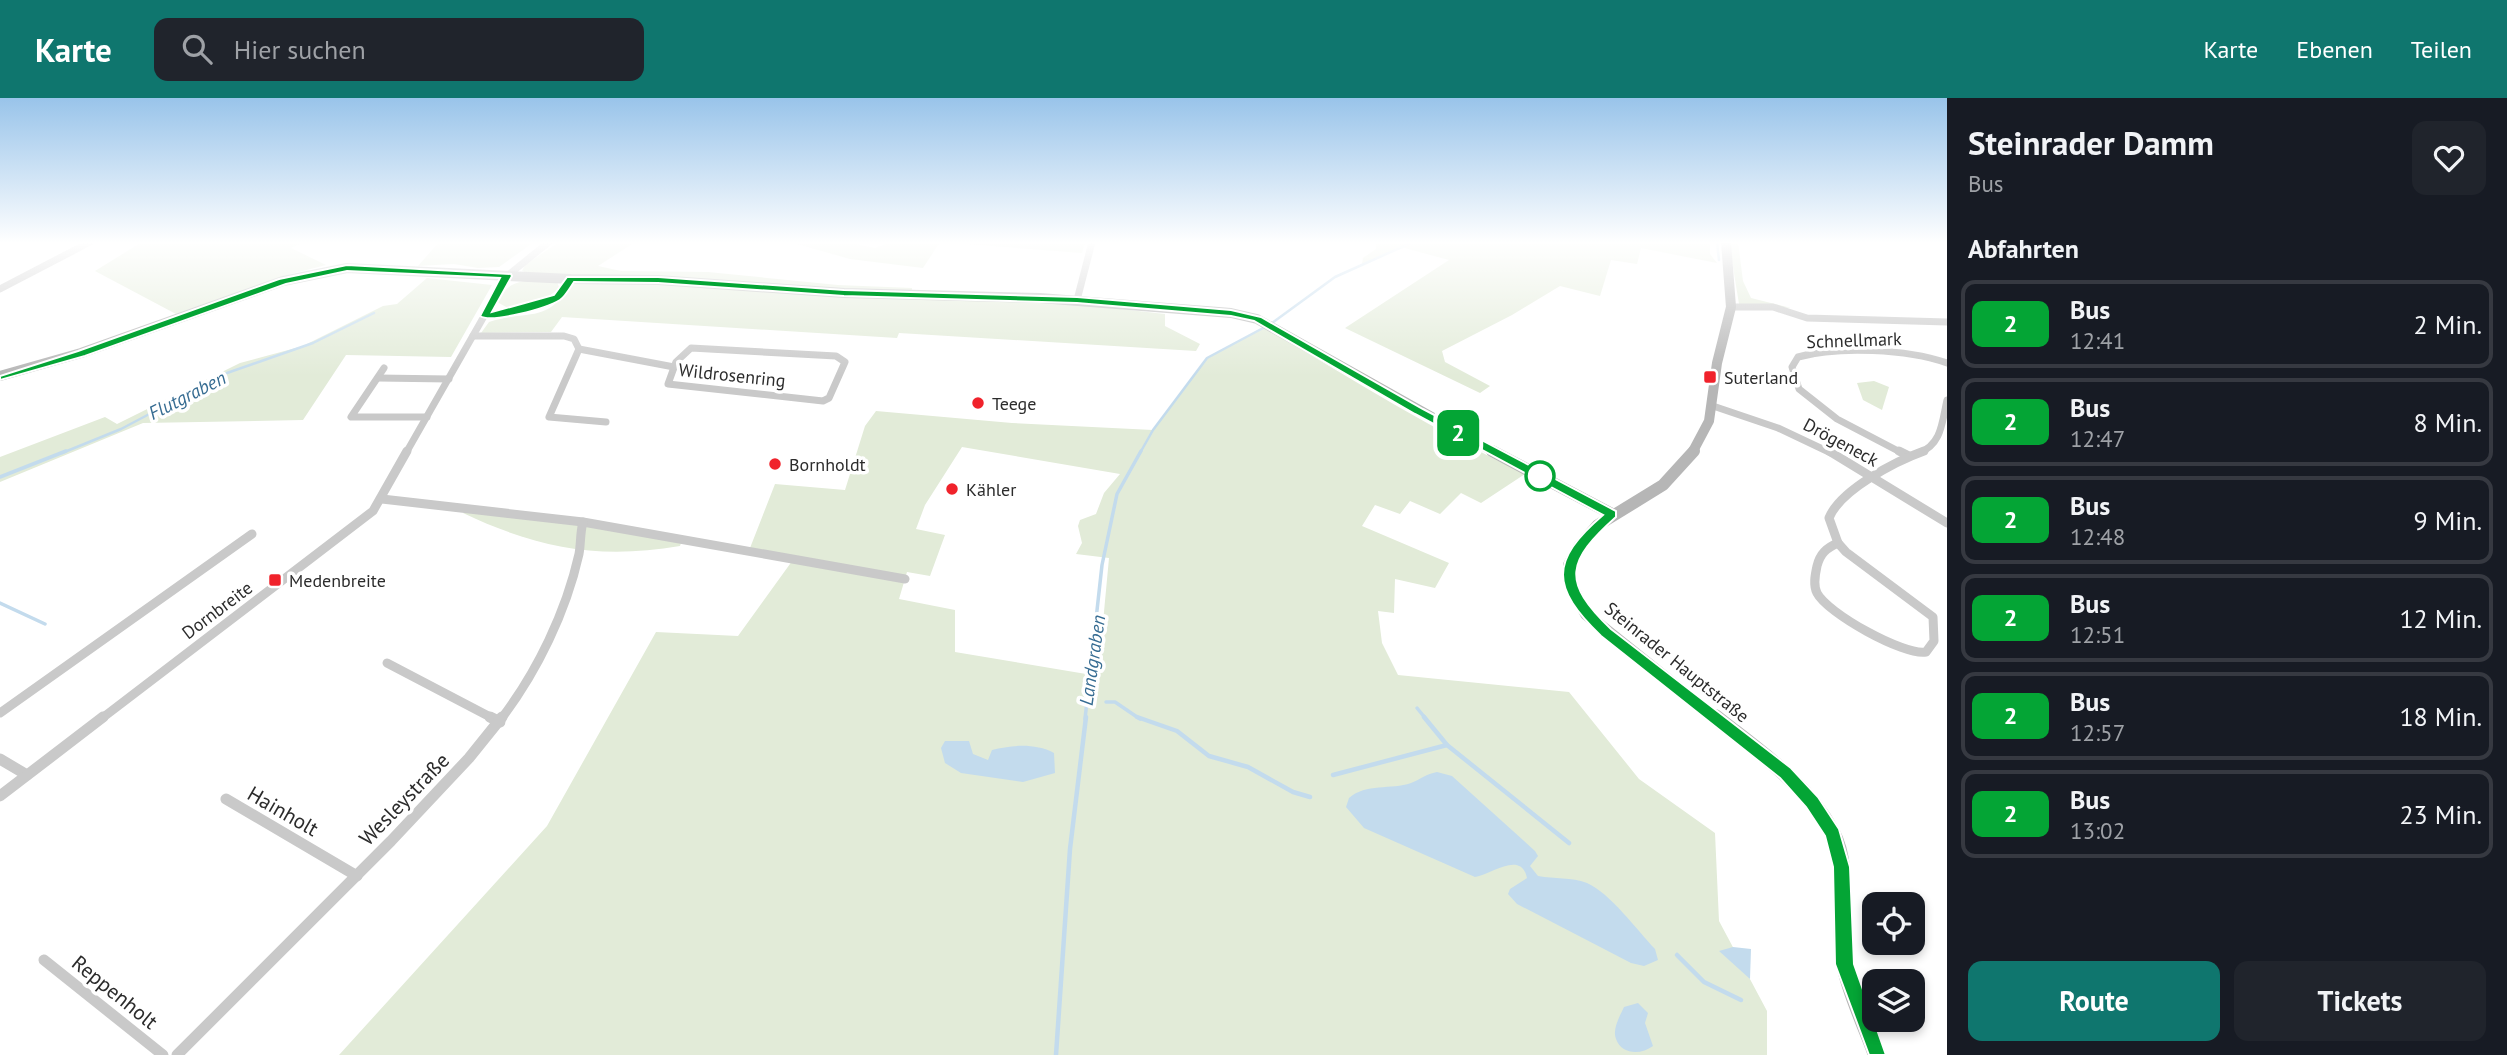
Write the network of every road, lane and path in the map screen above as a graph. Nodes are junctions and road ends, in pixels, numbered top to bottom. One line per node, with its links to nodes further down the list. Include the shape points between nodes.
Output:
1 (267, 287): 14 (main road, via 81,353)
2 (501, 287): 9 (street, Dornbreite)
3 (753, 287): 6 (main road)
4 (1080, 287): 6 (street)
5 (1729, 287): 7 (main road, Steinrader Hauptstraße)
6 (1077, 300): 24 (main road, via 1257,319)
7 (1731, 307): 8 (street, via 1773,307 1807,318); 18 (main road, Steinrader Hauptstraße, via 1717,363)
8 (1947, 322)
9 (473, 336): 10 (street, via 564,336 574,340); 16 (street, Dornbreite)
10 (579, 349): 12 (street); 20 (street, via 549,417)
11 (1947, 363): 21 (street, Schnellmark, via 1886,352 1809,354 1798,357 1793,367 1799,389 1837,419)
12 (674, 367): 12 (street, Wildrosenring, via 668,384 823,401 829,398 845,362 836,356 691,348)
13 (384, 368): 15 (street)
14 (0, 376)
15 (378, 378): 16 (street); 19 (street, via 351,417)
16 (449, 379): 19 (street, Dornbreite)
17 (1947, 400): 21 (street, via 1939,436 1930,449)
18 (1713, 406): 22 (street, Drögeneck, via 1819,445); 24 (main road, Steinrader Hauptstraße, via 1698,447 1663,485)
19 (427, 417): 23 (street, Dornbreite)
20 (606, 422)
21 (1909, 456): 22 (street)
22 (1874, 478): 26 (street, Drögeneck); 28 (street, via 1834,506 1829,522)
23 (382, 499): 25 (street); 34 (street, Dornbreite, via 352,530)
24 (1612, 514): 41 (main road, Steinrader Hauptstraße, via 1587,536 1569,565 1574,595 1606,632 1786,773 1812,802 1833,834 1841,867 1844,964)
25 (583, 522): 29 (street); 32 (street, Wesleystraße, via 573,577 552,629 536,665)
26 (1947, 523)
27 (252, 534): 31 (street)
28 (1838, 543): 28 (street, via 1933,617 1934,641 1926,652 1913,653 1894,644 1819,597 1814,583 1818,557)
29 (905, 579)
30 (387, 663): 32 (street)
31 (0, 713)
32 (500, 722): 37 (street, Wesleystraße)
33 (0, 759): 34 (street)
34 (27, 775): 35 (street, Dornbreite)
35 (0, 796)
36 (226, 799): 37 (street, Hainholt)
37 (357, 876): 40 (street, Wesleystraße)
38 (44, 960): 39 (street, Reppenholt)
39 (163, 1055)
40 (177, 1055)
41 (1876, 1055)

